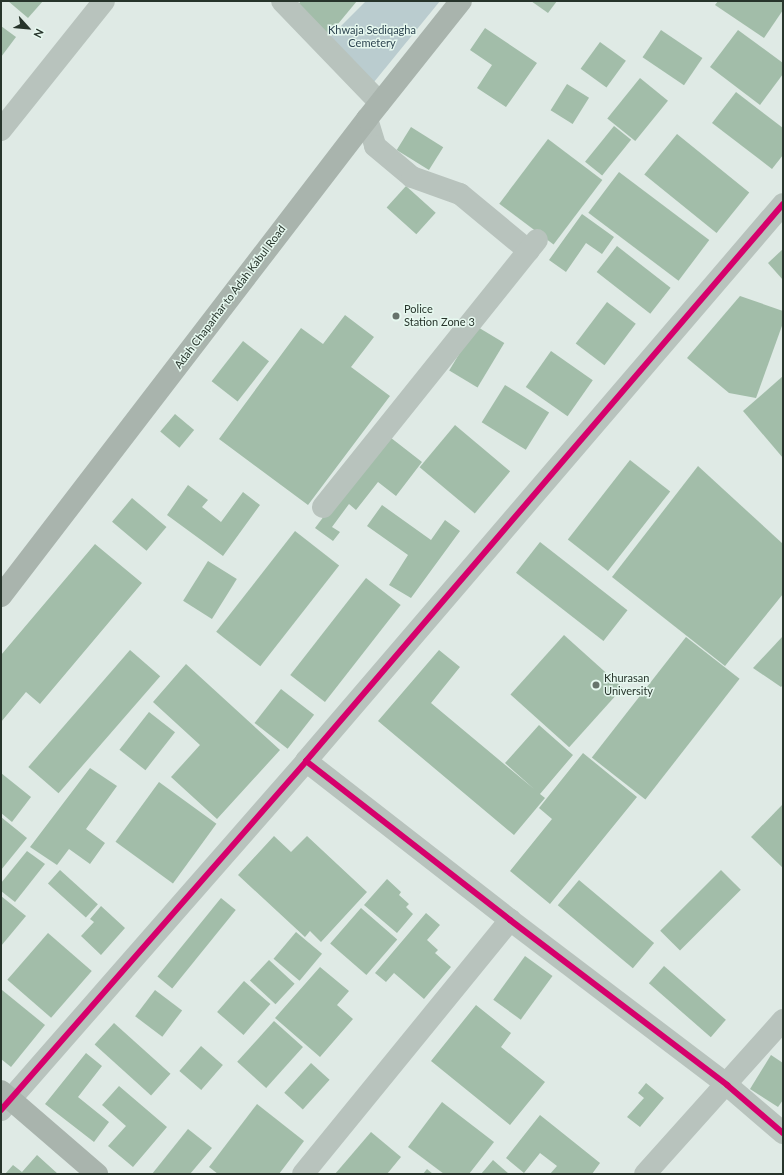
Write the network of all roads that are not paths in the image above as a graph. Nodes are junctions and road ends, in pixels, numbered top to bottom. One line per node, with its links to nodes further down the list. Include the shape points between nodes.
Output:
1 (104, 1): 5 (street)
2 (282, 1): 4 (street)
3 (460, 1): 4 (main road, Adah Chaparhar to Adah Kabul Road)
4 (373, 111): 7 (street, via 375,146 412,177 460,194 533,245); 8 (main road, Adah Chaparhar to Adah Kabul Road)
5 (1, 130)
6 (783, 204): 9 (street)
7 (323, 507)
8 (1, 596)
9 (306, 761): 10 (street); 13 (street)
10 (510, 920): 12 (street); 16 (street)
11 (783, 1020): 12 (street)
12 (727, 1085): 14 (street); 17 (street)
13 (4, 1100): 15 (main road)
14 (783, 1133)
15 (98, 1174)
16 (303, 1174)
17 (645, 1174)

